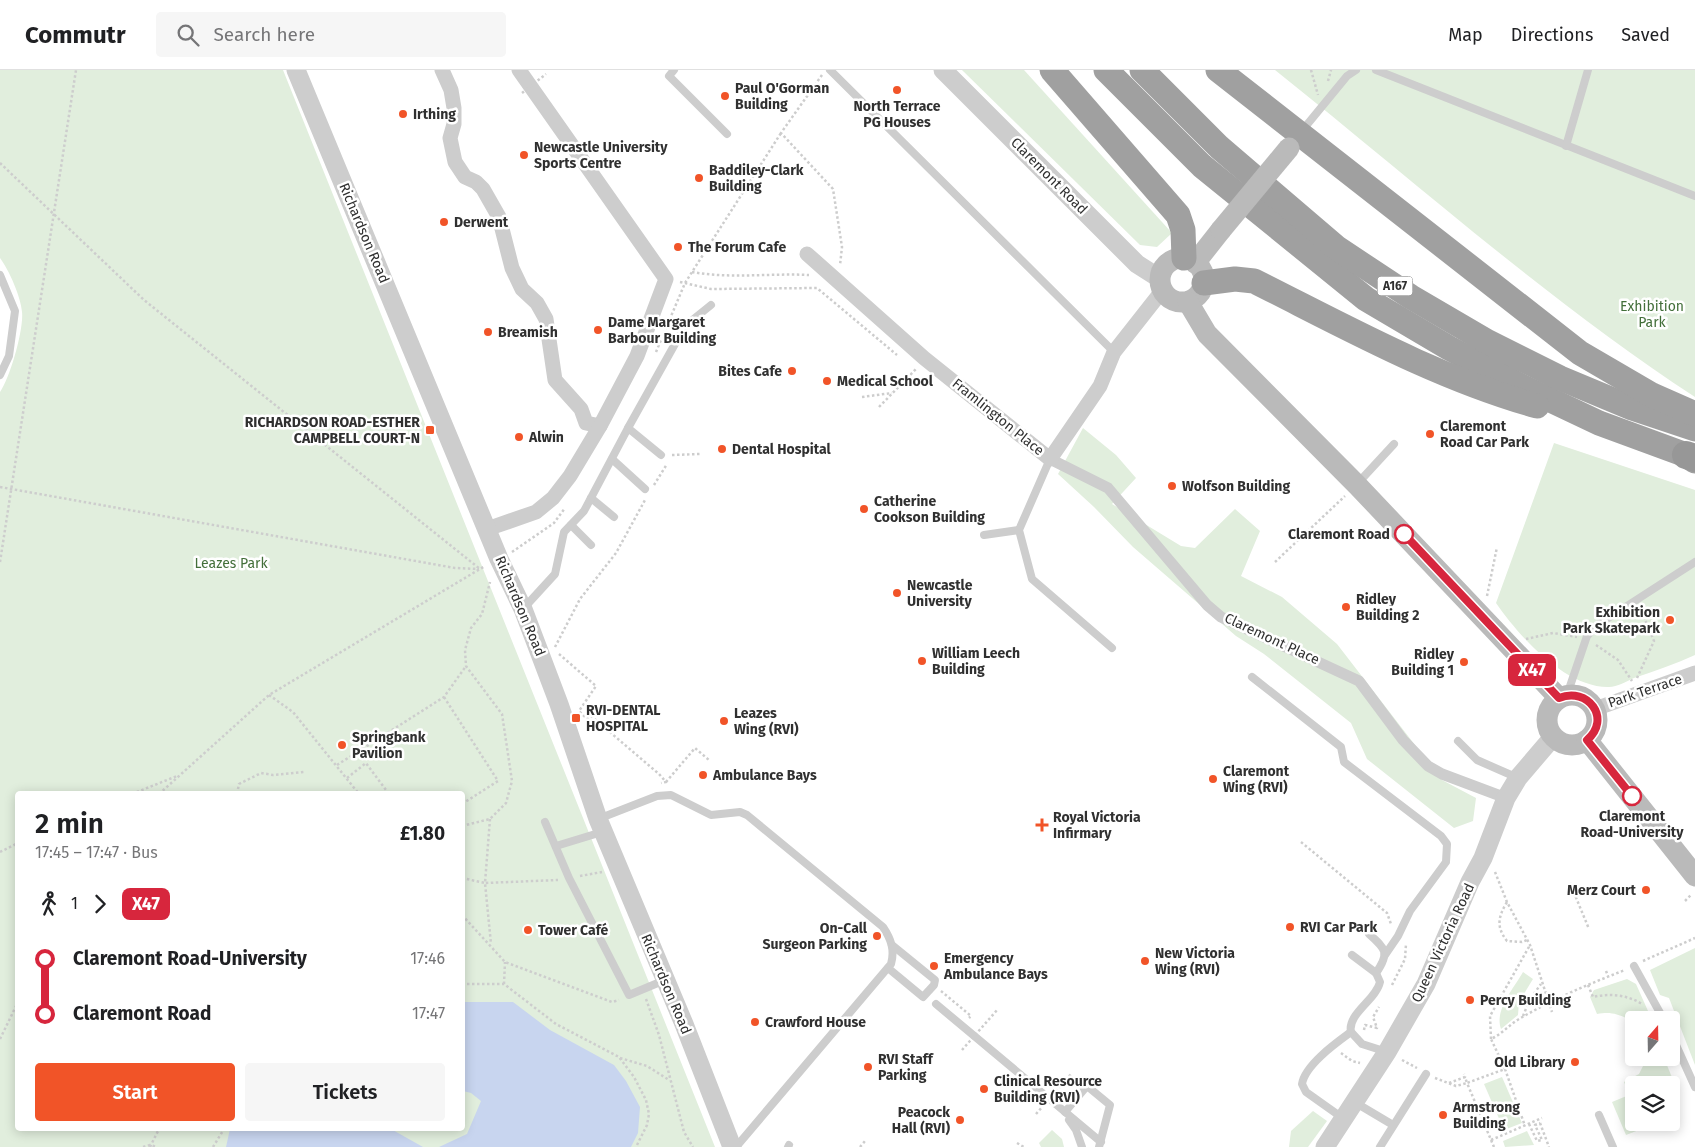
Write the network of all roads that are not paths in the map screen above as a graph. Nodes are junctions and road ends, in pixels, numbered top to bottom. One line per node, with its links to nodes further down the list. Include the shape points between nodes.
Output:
1 (296, 70): 41 (street, Richardson Road)
2 (442, 70): 28 (street, via 451,90 454,108 450,138 455,162 465,177 483,189 492,203 499,217 512,268 522,289 537,303 546,319 555,380 580,410 586,423)
3 (519, 70): 28 (street, via 666,279 638,356)
4 (674, 70): 14 (lane, via 669,76)
5 (830, 70): 24 (lane)
6 (943, 70): 21 (street, Claremont Road, via 1137,264)
7 (1052, 70): 19 (highway, via 1178,215)
8 (1106, 70): 27 (highway, A167, via 1202,166 1366,299 1449,348)
9 (1142, 70): 30 (highway, A167, via 1219,147 1337,248 1411,297 1488,342 1560,378 1632,408)
10 (1218, 70): 15 (highway)
11 (1356, 70): 15 (lane, via 1321,106)
12 (1376, 70): 16 (lane)
13 (1588, 70): 16 (lane)
14 (727, 134)
15 (1294, 141): 19 (main road, bridge, via 1221,230); 26 (highway, via 1580,353 1652,395)
16 (1566, 146): 17 (lane)
17 (1695, 196)
18 (808, 254): 35 (street, Framlington Place, via 924,358)
19 (1195, 268): 21 (main road, via 1171,261 1165,265); 22 (main road, via 1199,295); 27 (highway, via 1234,280 1254,281 1435,371 1496,394)
20 (0, 275): 25 (lane, via 15,311 9,356)
21 (1161, 284): 22 (main road, via 1173,301); 24 (street, Framlington Place)
22 (1188, 302): 36 (main road, via 1207,334)
23 (711, 305): 29 (lane, via 685,326)
24 (1114, 352): 35 (street, Framlington Place, via 1100,386)
25 (0, 375)
26 (1695, 414)
27 (1599, 423): 33 (highway, A167)
28 (600, 426): 41 (street, via 553,498 536,512)
29 (628, 428): 32 (lane); 34 (lane)
30 (1695, 429)
31 (1394, 444): 36 (lane)
32 (662, 455)
33 (1692, 458)
34 (612, 459): 37 (lane); 38 (lane)
35 (1050, 459): 42 (lane); 56 (street, Claremont Place, via 1108,488 1221,617 1359,681 1403,740 1428,766)
36 (1357, 485): 50 (main road)
37 (648, 491)
38 (591, 498): 39 (lane); 40 (lane)
39 (614, 516)
40 (571, 525): 44 (lane); 46 (lane, via 564,532 556,574)
41 (488, 529): 46 (street, Richardson Road)
42 (1019, 530): 43 (lane); 47 (lane, via 1032,579)
43 (984, 535)
44 (591, 545)
45 (1695, 562): 50 (lane, via 1596,626 1587,636)
46 (523, 609): 58 (street, Richardson Road)
47 (1112, 648)
48 (1695, 673): 51 (street, Park Terrace)
49 (1252, 677): 63 (lane, via 1341,747 1344,762 1447,844 1446,862 1410,911)
50 (1563, 697): 51 (main road, via 1576,695); 52 (main road, via 1550,707 1547,717 1548,729)
51 (1595, 709): 53 (main road, via 1597,724)
52 (1553, 736): 53 (main road, via 1572,745); 55 (street, Queen Victoria Road)
53 (1587, 740): 60 (main road)
54 (1458, 741): 55 (lane, via 1477,760)
55 (1518, 778): 56 (street, Queen Victoria Road)
56 (1506, 798): 72 (street, Queen Victoria Road, via 1434,968)
57 (545, 822): 59 (lane)
58 (601, 825): 59 (lane); 62 (lane, via 657,796 671,795 711,815 740,812 883,927); 68 (street, Richardson Road)
59 (556, 846): 68 (lane, via 629,995)
60 (1695, 876)
61 (1369, 934): 63 (lane, via 1384,947)
62 (892, 945): 66 (lane, via 894,955); 66 (lane, via 935,980 934,985 923,997)
63 (1385, 954): 67 (lane)
64 (1352, 955): 67 (lane)
65 (1634, 966): 70 (lane)
66 (888, 968): 83 (lane)
67 (1376, 973): 71 (lane, via 1378,987 1351,1023)
68 (665, 980): 83 (street, Richardson Road)
69 (936, 1004): 77 (lane)
70 (1659, 1011)
71 (1351, 1032): 72 (lane, via 1362,1044); 79 (lane, via 1305,1075 1302,1084 1306,1092)
72 (1387, 1052): 76 (street, Queen Victoria Road)
73 (1680, 1054): 75 (lane)
74 (1430, 1076): 80 (lane)
75 (1695, 1087)
76 (1356, 1103): 79 (street, Queen Victoria Road); 80 (lane)
77 (1065, 1112): 82 (lane); 82 (lane, via 1087,1086 1110,1105); 84 (lane)
78 (1599, 1115): 86 (lane)
79 (1344, 1120): 81 (street, Queen Victoria Road)
80 (1393, 1126): 85 (lane)
81 (1331, 1144)
82 (1100, 1145)
83 (734, 1147)
84 (1082, 1147)
85 (1380, 1147)
86 (1613, 1147)

